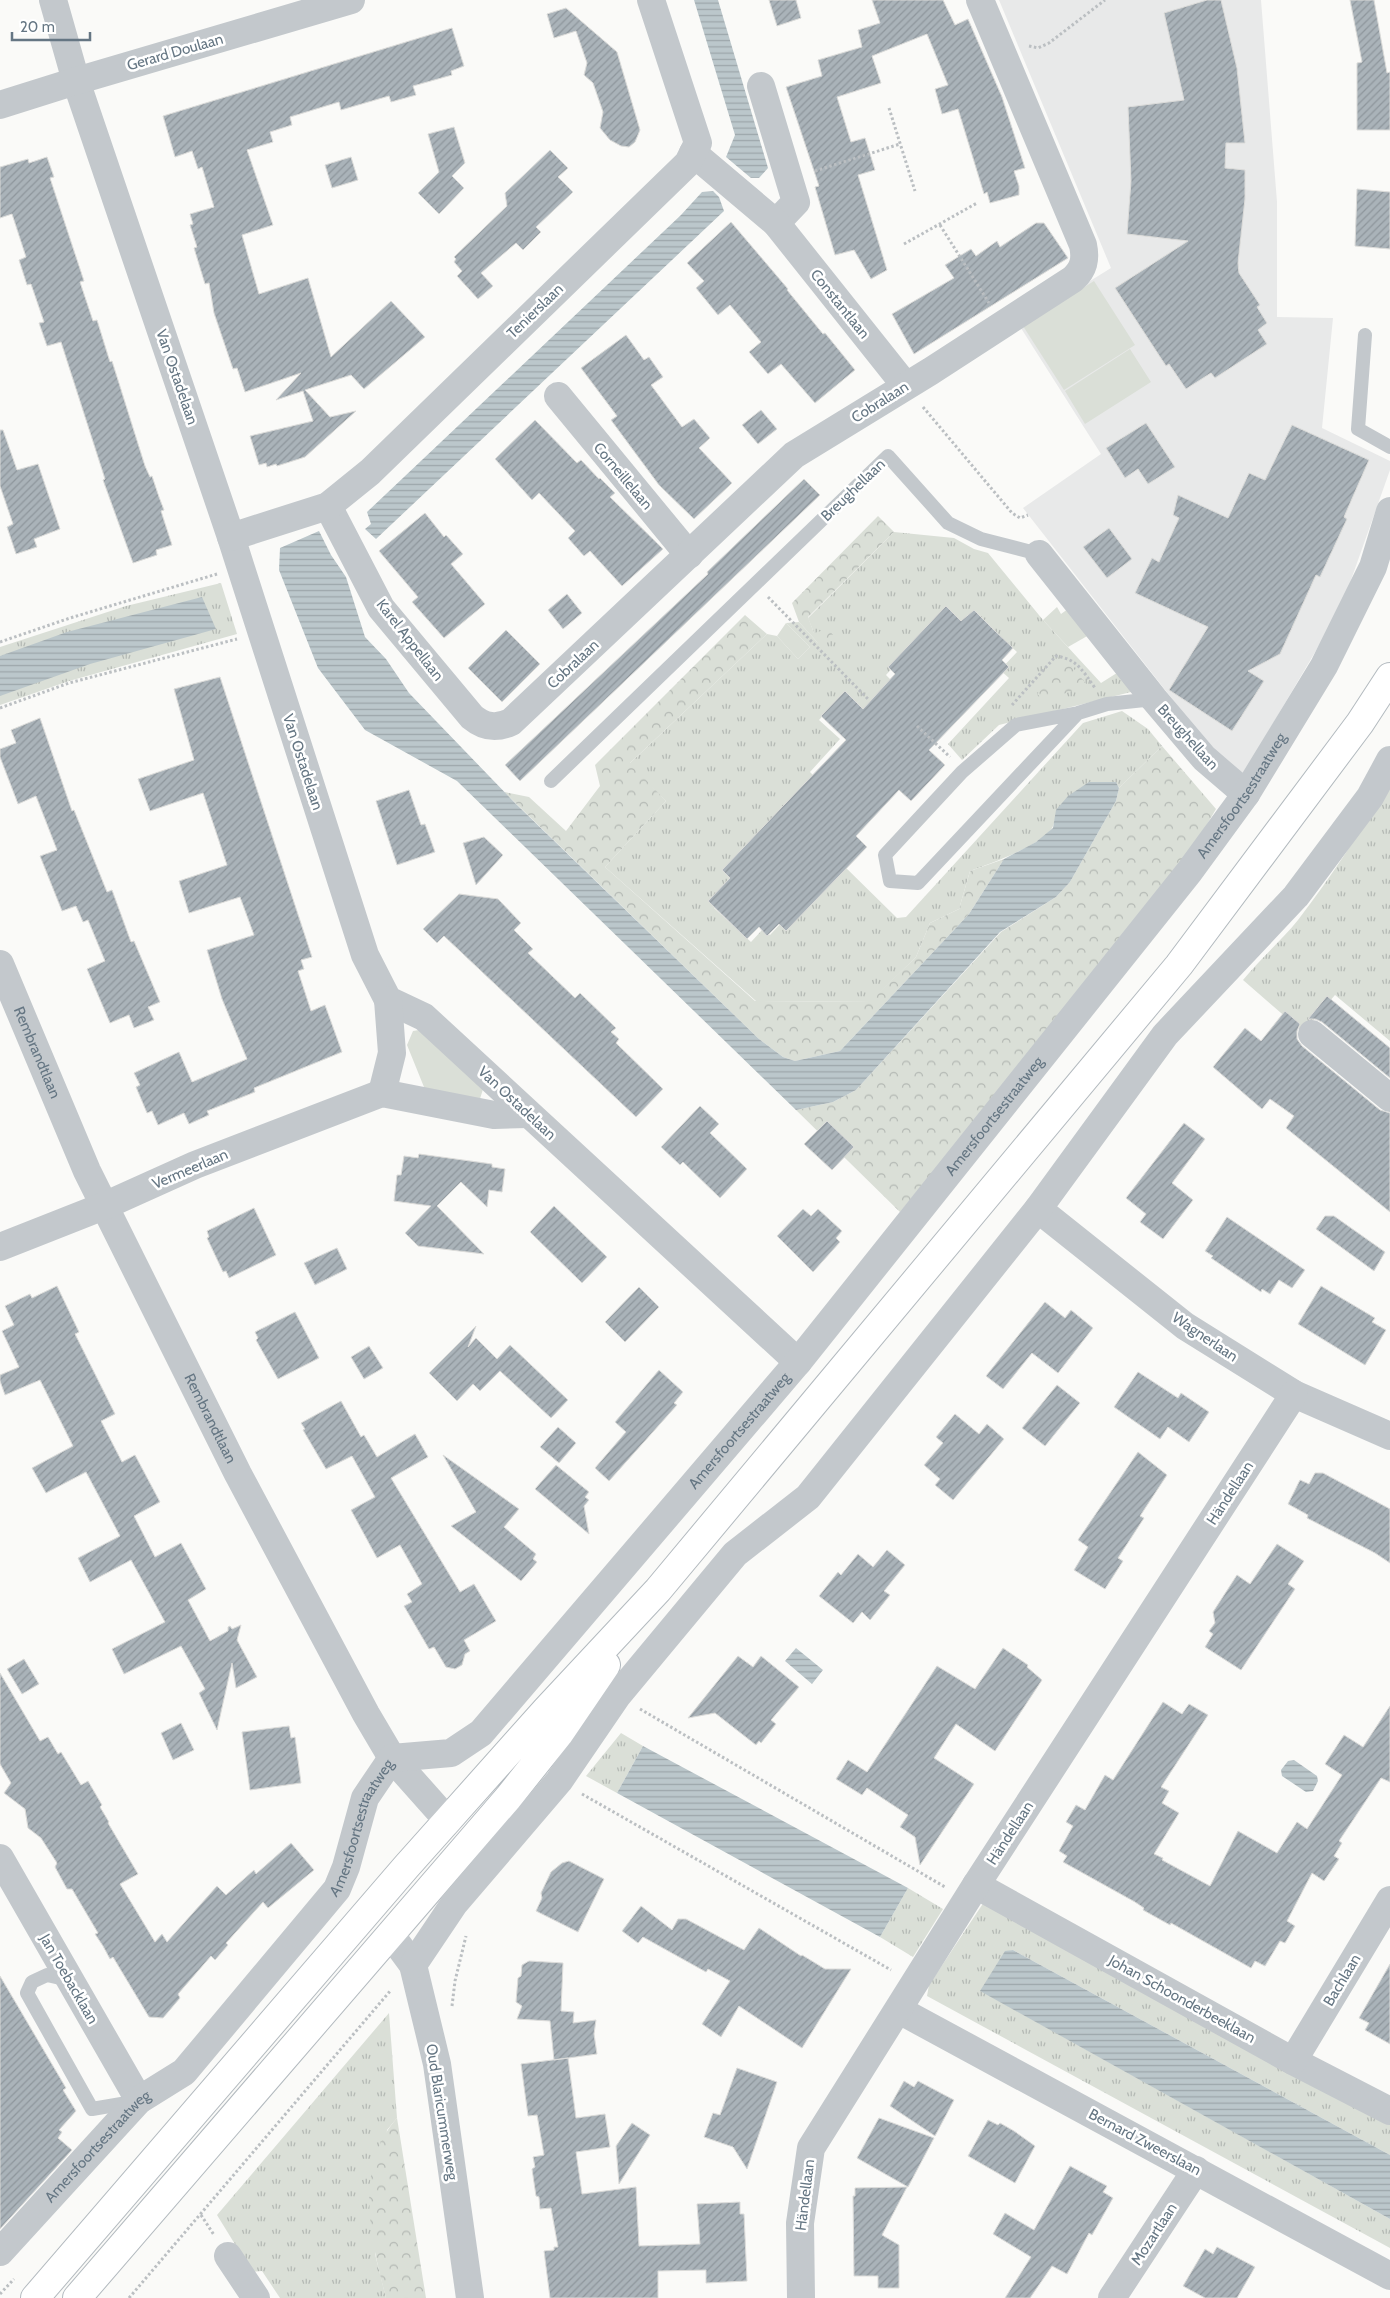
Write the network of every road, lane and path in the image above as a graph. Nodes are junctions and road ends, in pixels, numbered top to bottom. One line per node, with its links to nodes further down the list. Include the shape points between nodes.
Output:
1 (53, 0): 7 (street, Van Ostadelaan)
2 (351, 0): 7 (street, Gerard Doulaan)
3 (651, 0): 12 (street, via 698,143)
4 (980, 0): 19 (street, Cobralaan, via 1085,255 1080,273 1074,279)
5 (1105, 0): 6 (path, via 1049,43 1038,48 1028,46)
6 (1024, 41)
7 (76, 81): 9 (street, Gerard Doulaan); 27 (street, Van Ostadelaan)
8 (761, 86): 13 (street)
9 (0, 105)
10 (888, 108): 11 (path)
11 (900, 144): 13 (path); 14 (path)
12 (693, 153): 16 (street, Constantlaan); 24 (street, Tenierslaan, via 688,163 377,465)
13 (789, 179): 16 (street, via 796,202)
14 (915, 191)
15 (977, 203): 17 (path)
16 (776, 223): 21 (street, Constantlaan)
17 (940, 225): 18 (path); 19 (path)
18 (904, 244)
19 (1003, 325): 21 (street, Cobralaan)
20 (1365, 334): 23 (lane, via 1358,429)
21 (906, 385): 26 (path, via 1012,513 1020,518); 29 (street, Cobralaan, via 794,455)
22 (558, 396): 29 (street, Corneillelaan)
23 (1390, 447)
24 (328, 506): 27 (street, Tenierslaan); 41 (street, Karel Appellaan, via 382,608)
25 (1390, 511): 44 (street, Amersfoortsestraatweg, via 1373,567 1324,666)
26 (1028, 515)
27 (231, 537): 30 (street, Van Ostadelaan)
28 (1039, 554): 31 (lane, Breughellaan, via 981,538 948,523 888,456); 35 (street, Breughellaan)
29 (689, 555): 41 (street, Cobralaan, via 511,722 486,726)
30 (240, 567): 32 (street, Van Ostadelaan); 33 (path)
31 (755, 584): 36 (path); 43 (lane, Breughellaan)
32 (262, 633): 38 (path, via 69,684); 46 (street, Van Ostadelaan, via 365,955)
33 (0, 642)
34 (1390, 677): 57 (main road, via 1360,723 1179,965)
35 (1154, 698): 37 (lane, Breughellaan); 44 (street, Breughellaan, via 1204,758)
36 (868, 699)
37 (1107, 704): 39 (path, via 1082,669 1068,658 1056,656); 40 (lane, Breughellaan)
38 (0, 708)
39 (1007, 711)
40 (1078, 713): 40 (lane, Breughellaan, via 1016,725 962,772 886,855 890,881 918,883)
41 (472, 716)
42 (1390, 760): 52 (street, via 1370,797 1296,896 1165,1036)
43 (551, 781)
44 (1246, 794): 54 (street, Amersfoortsestraatweg, via 1188,872)
45 (0, 964): 51 (street, Rembrandtlaan)
46 (388, 1000): 48 (street, via 392,1053); 50 (street, Van Ostadelaan, via 424,1017)
47 (1312, 1034): 49 (street)
48 (382, 1093): 50 (street, via 494,1115); 51 (street, Vermeerlaan, via 195,1165)
49 (1390, 1098)
50 (528, 1114): 54 (street, Van Ostadelaan)
51 (104, 1206): 53 (street, Vermeerlaan); 59 (street, Rembrandtlaan, via 238,1474)
52 (1038, 1209): 55 (street, Wagnerlaan, via 1184,1326); 58 (street, via 808,1497 735,1554)
53 (0, 1247)
54 (798, 1362): 59 (street, Amersfoortsestraatweg, via 481,1733 451,1753)
55 (1294, 1394): 56 (street, Wagnerlaan); 64 (street, Händellaan)
56 (1390, 1436)
57 (658, 1590): 61 (main road); 62 (main road, via 559,1734)
58 (617, 1696): 60 (street); 64 (path)
59 (392, 1758): 61 (street, Rembrandtlaan); 72 (street, Amersfoortsestraatweg, via 365,1798 338,1889 184,2072)
60 (559, 1781): 67 (street, via 454,1904); 69 (path)
61 (448, 1821): 62 (main road, Rembrandtlaan); 78 (main road)
62 (470, 1843): 66 (main road)
63 (0, 1858): 68 (street, Jan Toebacklaan)
64 (972, 1892): 69 (street, Händellaan); 71 (street, Johan Schoonderbeeklaan)
65 (1390, 1900): 71 (street, Bachlaan)
66 (391, 1935): 67 (street, Oud Blaricummerweg); 79 (main road)
67 (413, 1965): 80 (path); 82 (street, Oud Blaricummerweg, via 437,2064)
68 (69, 1980): 72 (street, Jan Toebacklaan); 72 (lane, via 47,1974 32,1982 26,1993 92,2109)
69 (915, 1983): 70 (street, Händellaan)
70 (899, 2010): 74 (street, Bernard Zweerslaan); 83 (street, Händellaan, via 811,2148 800,2223)
71 (1293, 2060): 73 (street, Johan Schoonderbeeklaan)
72 (139, 2100): 75 (street, Amersfoortsestraatweg)
73 (1390, 2111)
74 (1196, 2170): 77 (street, Bernard Zweerslaan); 84 (street, Mozartlaan)
75 (0, 2252)
76 (228, 2256): 81 (street)
77 (1390, 2276)
78 (36, 2298)
79 (77, 2298)
80 (129, 2298)
81 (256, 2298)
82 (470, 2298)
83 (801, 2298)
84 (1112, 2298)

